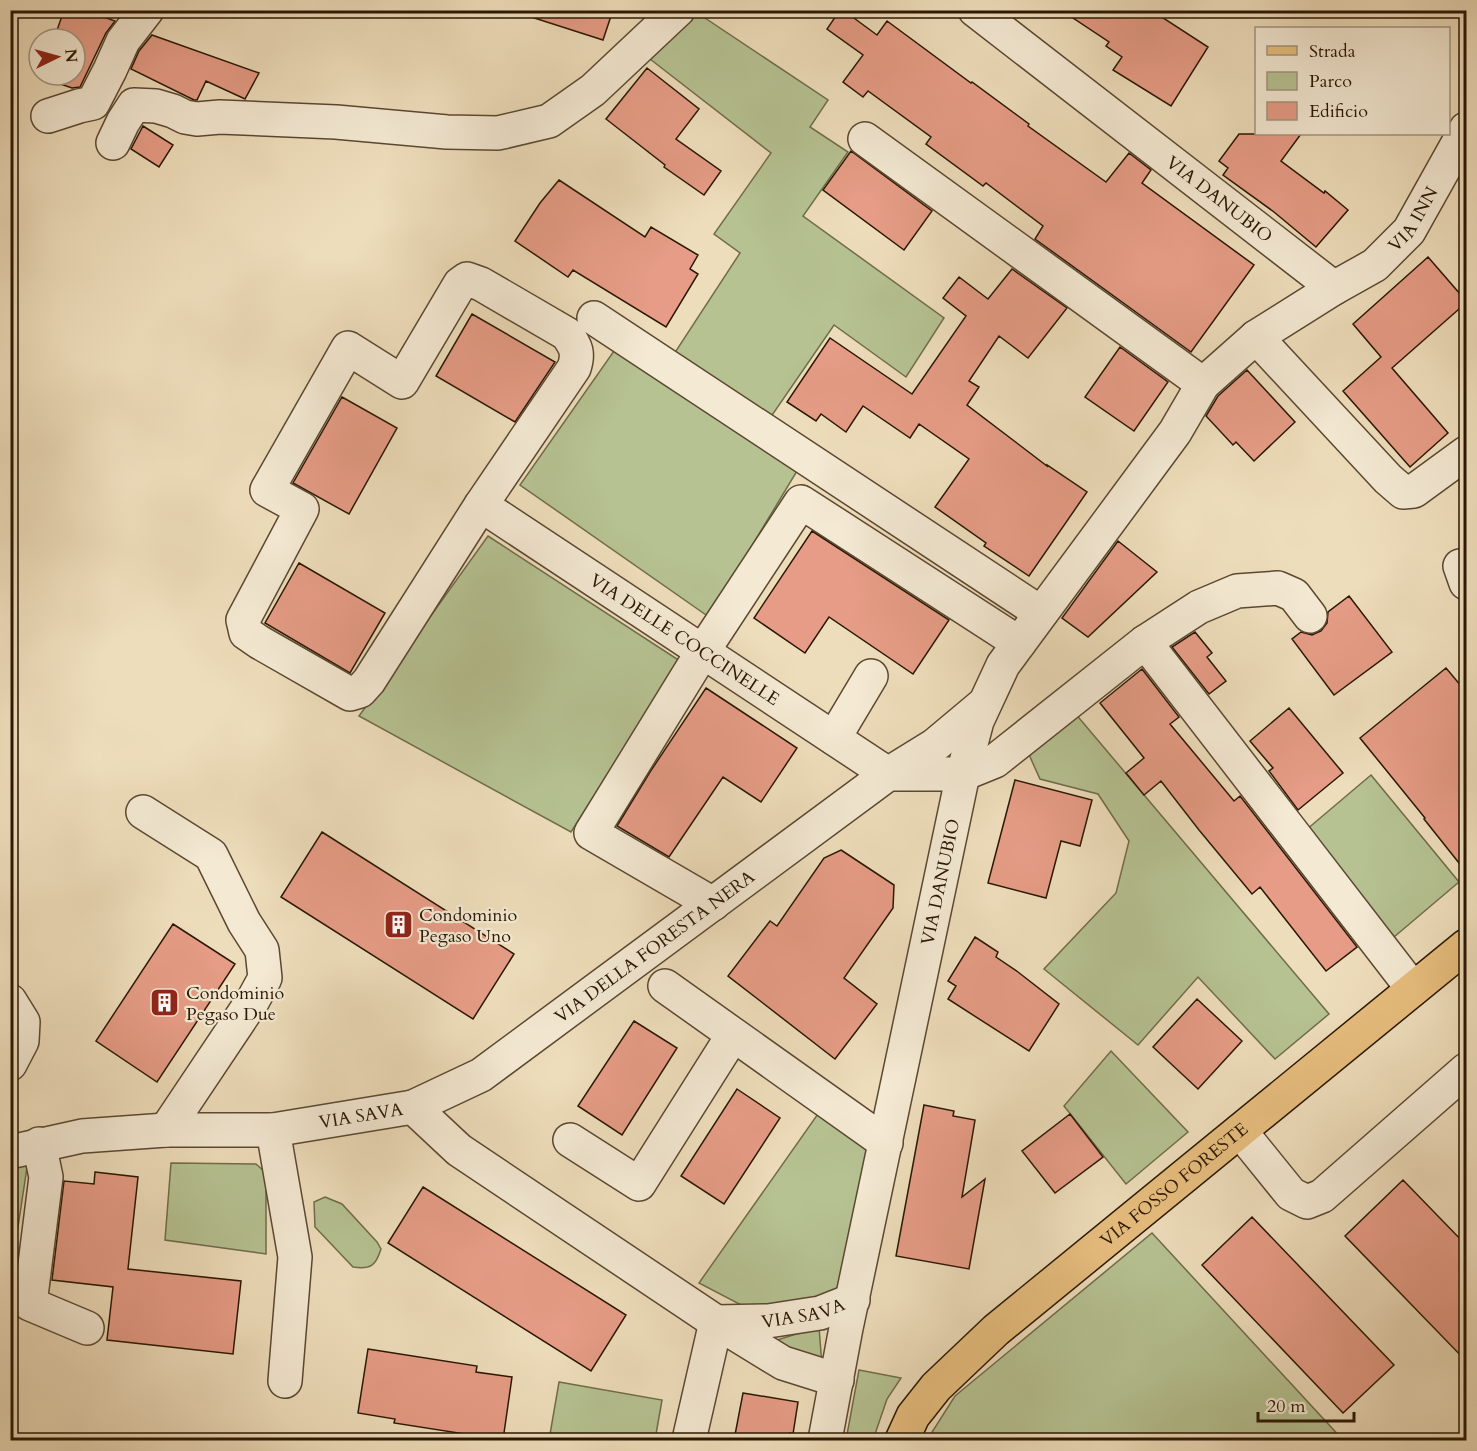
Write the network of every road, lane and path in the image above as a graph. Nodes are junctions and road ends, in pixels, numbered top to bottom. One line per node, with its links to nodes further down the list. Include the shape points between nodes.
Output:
1 (147, 10): 4 (street, via 123,41)
2 (678, 10): 5 (street, via 593,90 549,121 498,134 336,122 197,119 156,106)
3 (975, 10): 10 (street, VIA DANUBIO)
4 (110, 70): 5 (street); 6 (street, via 93,104)
5 (134, 105): 9 (street)
6 (48, 116)
7 (1467, 129): 10 (street, VIA INN, via 1409,231 1375,265)
8 (865, 139): 13 (street)
9 (112, 143)
10 (1334, 288): 12 (street, VIA DANUBIO)
11 (594, 318): 16 (street)
12 (1256, 337): 13 (street, VIA DANUBIO); 14 (street, via 1403,492 1414,491)
13 (1203, 384): 16 (street, VIA DANUBIO, via 1174,432)
14 (1467, 453)
15 (481, 505): 15 (street, via 574,369 578,357 567,334 467,279 460,284 402,382 348,348 267,490 302,509 243,620 246,633 350,694 360,691); 20 (street, VIA DELLE COCCINELLE)
16 (1041, 613): 19 (street, VIA DANUBIO)
17 (1310, 616): 18 (street, via 1294,595 1278,588 1238,591 1199,607)
18 (1145, 642): 25 (street, via 995,761); 30 (street)
19 (1019, 643): 20 (street, via 801,502); 22 (street, VIA DANUBIO)
20 (703, 651): 23 (street, VIA DELLE COCCINELLE); 27 (street, via 591,833)
21 (871, 676): 23 (street)
22 (986, 701): 24 (street, VIA DELLA FORESTA NERA, via 935,745); 25 (street, VIA DANUBIO, via 976,721)
23 (834, 738): 24 (street, VIA DELLE COCCINELLE)
24 (888, 774): 25 (street); 27 (street, VIA DELLA FORESTA NERA)
25 (963, 774): 40 (street, VIA DANUBIO)
26 (143, 812): 36 (street, via 211,855 262,950 265,978)
27 (713, 904): 35 (street, VIA DELLA FORESTA NERA, via 481,1075)
28 (1467, 946): 30 (main road, VIA FOSSO FORESTE)
29 (665, 986): 32 (street)
30 (1413, 989): 38 (main road, VIA FOSSO FORESTE)
31 (10, 1001): 33 (street, via 23,1022 22,1041)
32 (734, 1035): 39 (street, via 639,1184); 40 (street)
33 (10, 1064)
34 (1467, 1070): 38 (street, via 1322,1196 1307,1202 1291,1194)
35 (412, 1107): 37 (street, VIA SAVA); 43 (street, VIA SAVA, via 459,1150)
36 (166, 1130): 37 (street, VIA SAVA); 41 (street, VIA SAVA, via 82,1136)
37 (273, 1130): 46 (street, via 295,1257)
38 (1240, 1131): 49 (main road, VIA FOSSO FORESTE, via 996,1330 936,1387 913,1416)
39 (570, 1140)
40 (886, 1143): 42 (street, VIA DANUBIO)
41 (25, 1148): 44 (street, via 46,1178 30,1304)
42 (853, 1300): 43 (street, VIA SAVA, via 820,1313 768,1321); 45 (street, VIA DANUBIO)
43 (716, 1322): 45 (street, VIA SAVA, via 783,1363); 47 (street)
44 (87, 1328)
45 (837, 1380): 48 (street, VIA DANUBIO)
46 (285, 1382)
47 (689, 1440)
48 (825, 1440)
49 (902, 1440)

